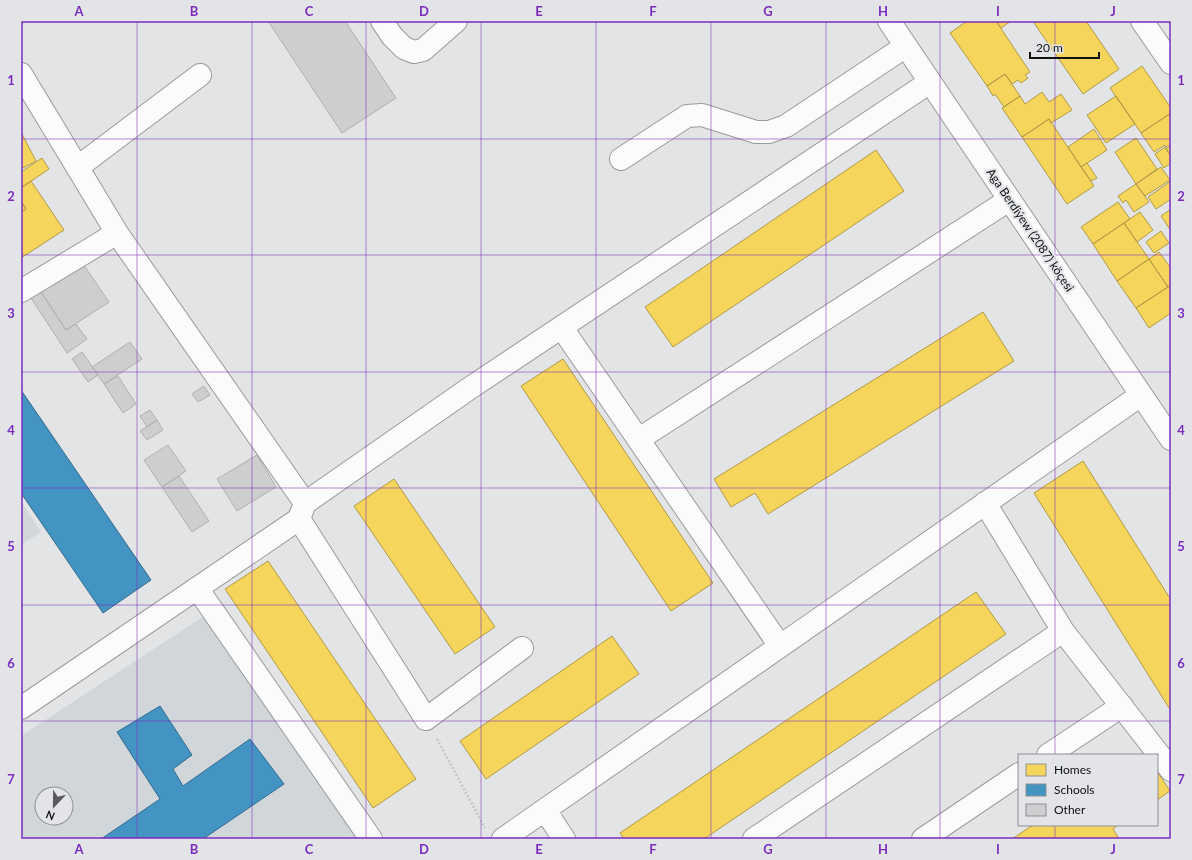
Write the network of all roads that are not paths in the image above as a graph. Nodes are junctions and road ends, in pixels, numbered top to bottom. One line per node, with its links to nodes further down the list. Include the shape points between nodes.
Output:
1 (382, 21): 2 (street, via 404,48 414,52 423,50)
2 (456, 21)
3 (889, 21): 5 (street, Aga Berdiýew (2087) köçesi)
4 (1142, 21): 6 (street)
5 (906, 46): 9 (street, Aga Berdiýew (2087) köçesi); 10 (street, via 786,126 769,132 756,132 702,115 687,116)
6 (1171, 63)
7 (21, 74): 11 (street)
8 (200, 75): 11 (street)
9 (930, 82): 12 (street, Aga Berdiýew (2087) köçesi); 15 (street)
10 (622, 159)
11 (78, 167): 13 (street)
12 (1009, 200): 16 (street, Aga Berdiýew (2087) köçesi); 17 (street)
13 (117, 233): 14 (street); 20 (street)
14 (21, 291)
15 (562, 328): 17 (street); 20 (street, via 470,388)
16 (1141, 395): 18 (street, Aga Berdiýew (2087) köçesi); 19 (street)
17 (639, 439): 23 (street)
18 (1171, 439)
19 (985, 503): 22 (street); 23 (street)
20 (302, 511): 21 (street); 24 (street, via 426,719)
21 (197, 588): 26 (street); 32 (street)
22 (1063, 631): 25 (street); 34 (street)
23 (780, 646): 30 (street)
24 (522, 648)
25 (1122, 706): 27 (street); 28 (street)
26 (21, 708)
27 (1050, 754)
28 (1171, 770)
29 (1018, 775): 35 (street)
30 (545, 810): 31 (street); 33 (street)
31 (495, 836)
32 (371, 839)
33 (564, 839)
34 (754, 839)
35 (923, 839)

